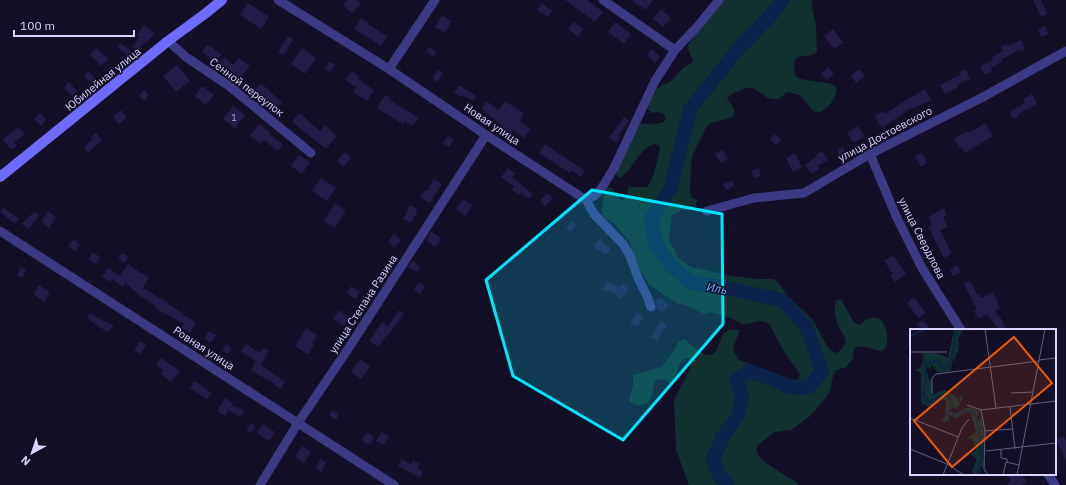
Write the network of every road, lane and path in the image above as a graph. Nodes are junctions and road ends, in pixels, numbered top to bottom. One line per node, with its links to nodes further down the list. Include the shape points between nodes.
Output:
1 (222, 0): 6 (street, Юбилейная улица)
2 (278, 0): 9 (street, Новая улица)
3 (435, 0): 9 (street)
4 (603, 0): 7 (street)
5 (719, 0): 7 (street)
6 (168, 41): 11 (street, Сенной переулок, via 186,57 229,86); 13 (street, Юбилейная улица)
7 (675, 50): 14 (street, via 656,82 614,168 598,192)
8 (1066, 51): 12 (street, улица Достоевского, via 983,97)
9 (389, 69): 10 (street, Новая улица)
10 (486, 135): 14 (street, Новая улица); 19 (street, улица Степана Разина)
11 (311, 153)
12 (870, 154): 15 (street, улица Достоевского, via 804,193 754,198); 18 (street, улица Свердлова, via 896,216 922,268)
13 (0, 177)
14 (586, 200): 17 (street, Новая улица, via 594,214 623,244)
15 (707, 211)
16 (0, 230): 19 (street, Ровная улица)
17 (651, 307)
18 (960, 329)
19 (298, 423): 21 (street, улица Степана Разина); 22 (street, Ровная улица)
20 (1049, 475): 23 (street)
21 (260, 485)
22 (394, 485)
23 (1055, 485)

